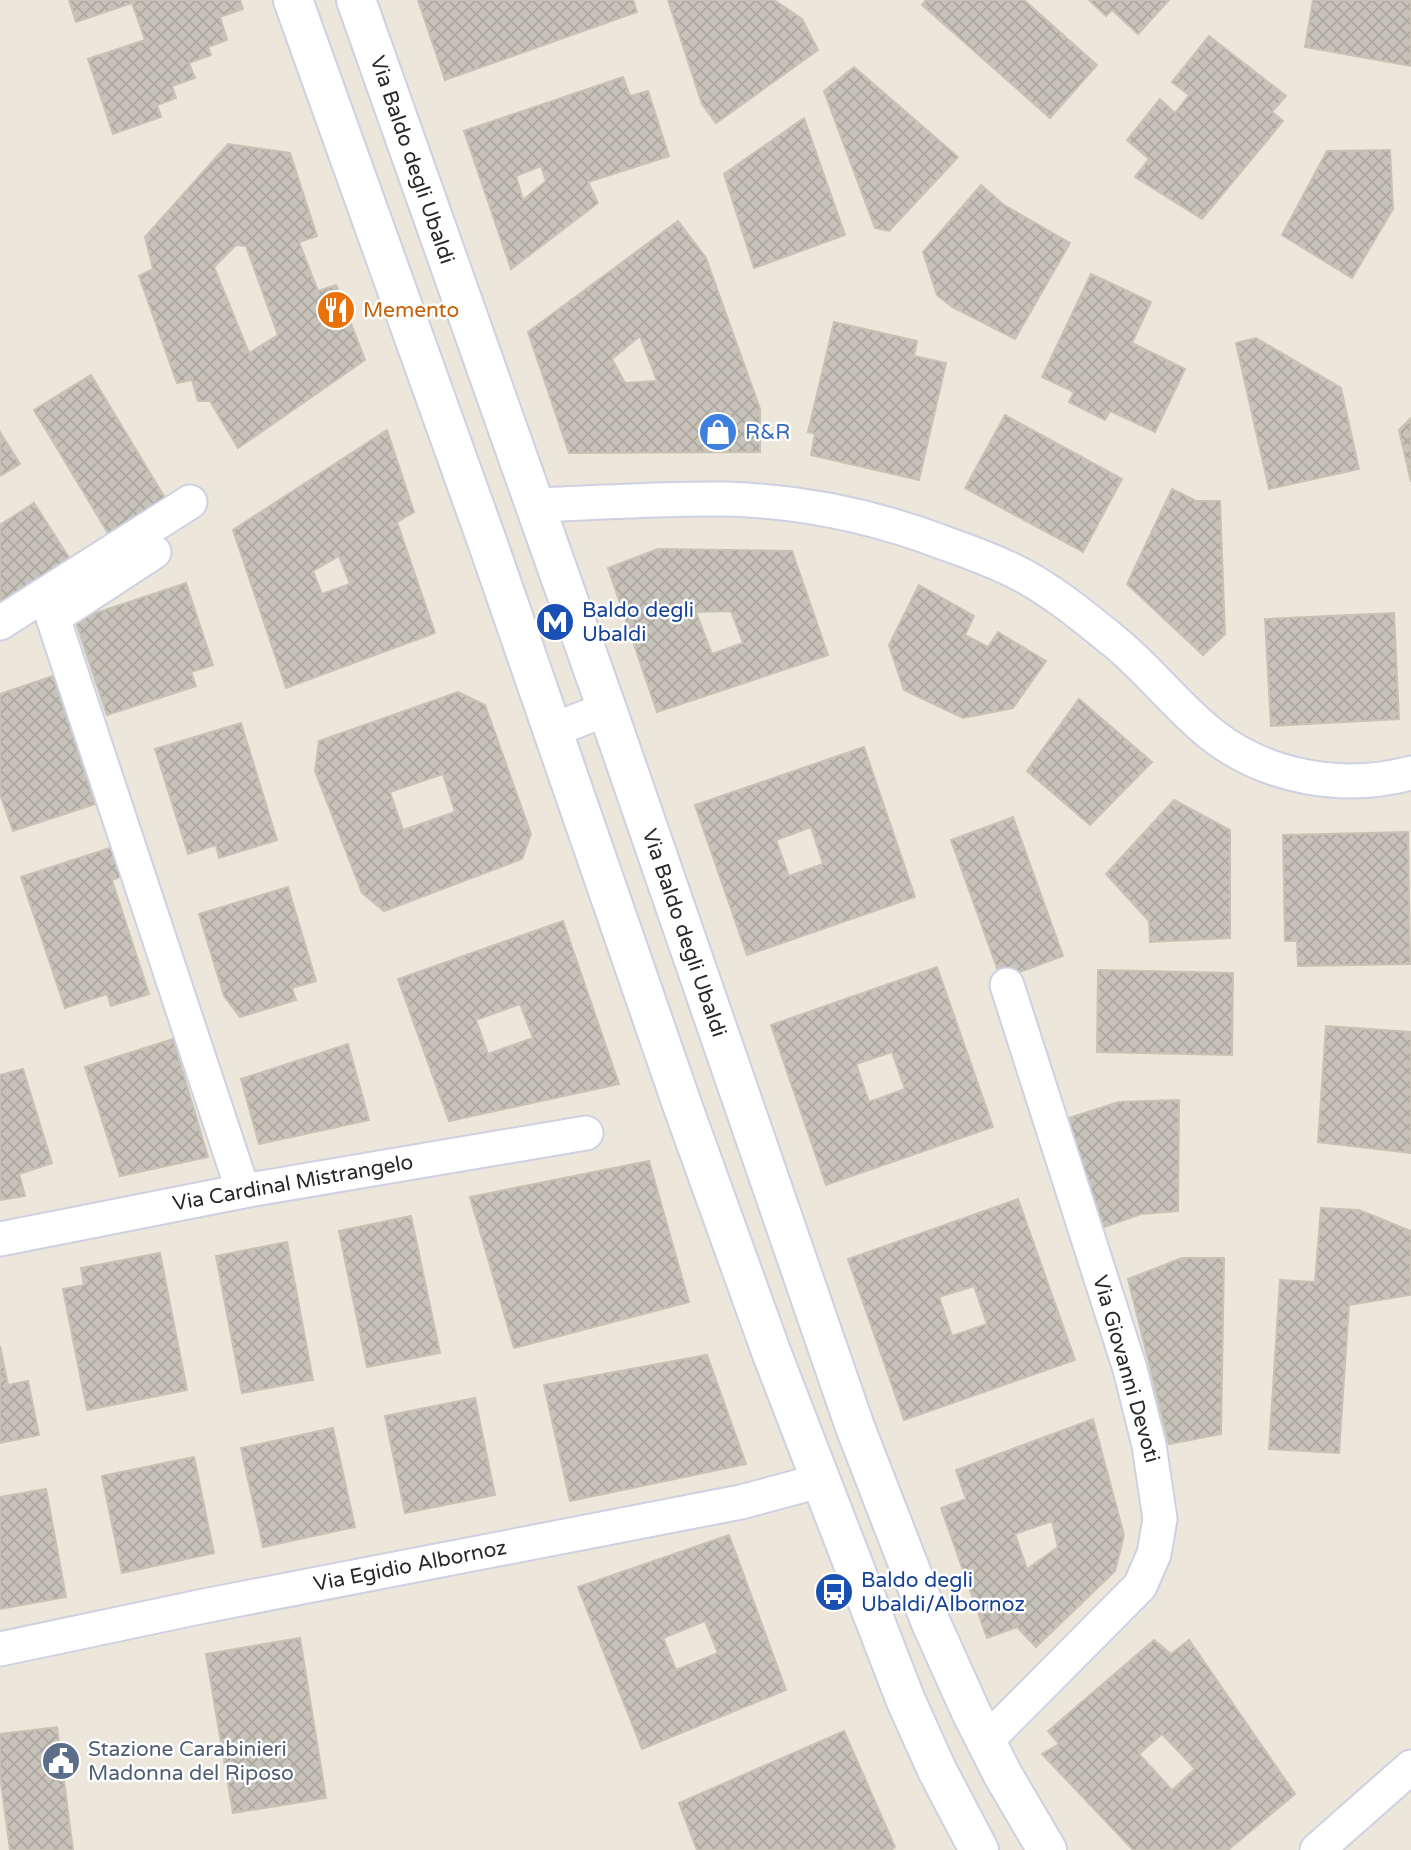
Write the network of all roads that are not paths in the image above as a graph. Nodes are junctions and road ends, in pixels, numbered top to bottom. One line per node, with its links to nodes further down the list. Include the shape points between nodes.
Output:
1 (293, 0): 8 (main road)
2 (356, 0): 4 (main road, Via Baldo degli Ubaldi)
3 (190, 502): 6 (street)
4 (535, 505): 7 (main road, Via Baldo degli Ubaldi); 9 (street, via 725,499 834,511 891,525 994,562 1047,591 1133,657 1210,733 1250,758 1285,772 1354,782)
5 (154, 552): 12 (street, via 52,618)
6 (0, 623)
7 (607, 709): 8 (street); 16 (main road, Via Baldo degli Ubaldi, via 855,1427 931,1623)
8 (553, 730): 14 (main road)
9 (1411, 773)
10 (1007, 985): 16 (street, Via Giovanni Devoti, via 1130,1369 1149,1445 1160,1519 1154,1554 1140,1586)
11 (586, 1133): 12 (street, Via Cardinal Mistrangelo)
12 (243, 1191): 13 (street, Via Cardinal Mistrangelo)
13 (0, 1239)
14 (819, 1481): 15 (street, Via Egidio Albornoz, via 741,1502); 18 (main road)
15 (0, 1649)
16 (985, 1742): 19 (main road, Via Baldo degli Ubaldi)
17 (1411, 1767): 20 (street)
18 (970, 1847)
19 (1048, 1850)
20 (1317, 1850)

